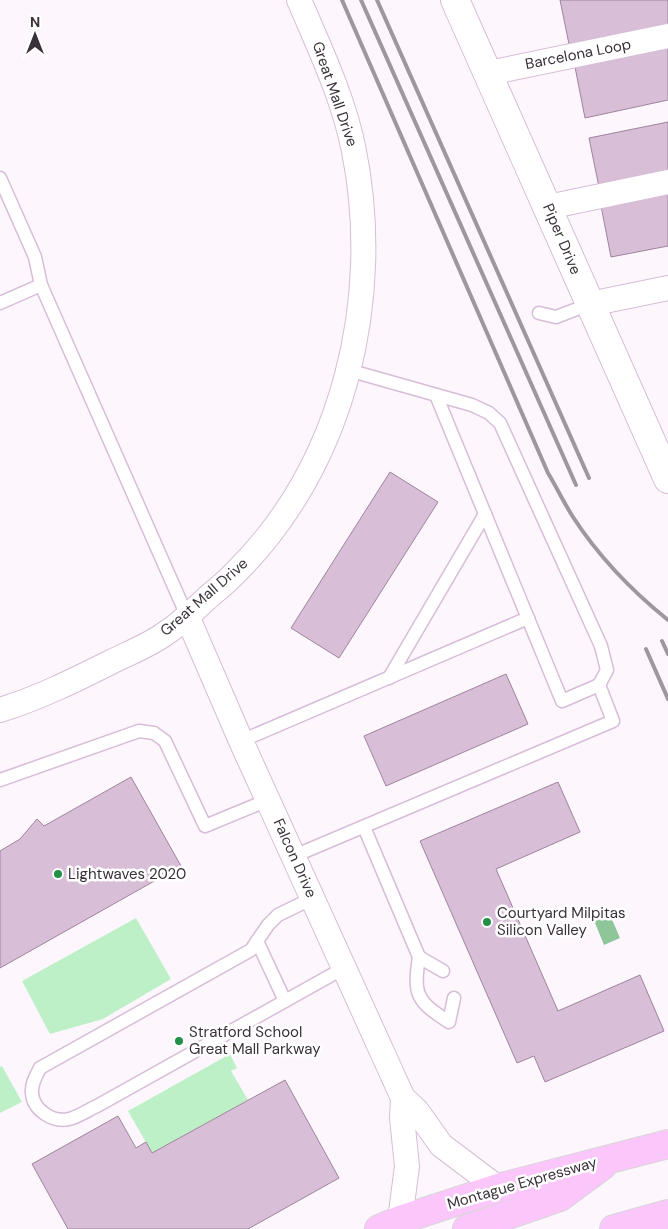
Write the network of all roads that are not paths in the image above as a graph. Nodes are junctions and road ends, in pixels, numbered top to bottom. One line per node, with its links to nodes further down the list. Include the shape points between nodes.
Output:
1 (299, 0): 13 (street, Great Mall Drive, via 337,92 359,177 364,270 357,334)
2 (455, 0): 4 (street, Piper Drive)
3 (668, 36): 4 (street, Barcelona Loop)
4 (489, 73): 7 (street, Piper Drive)
5 (0, 178): 8 (lane, via 35,257)
6 (668, 182): 7 (street)
7 (548, 207): 11 (street, Piper Drive)
8 (41, 286): 10 (lane); 17 (lane)
9 (668, 288): 11 (street)
10 (0, 303)
11 (590, 304): 12 (lane, via 556,317); 15 (street, Piper Drive)
12 (539, 313)
13 (348, 370): 14 (lane); 17 (street, Great Mall Drive, via 322,445 286,511 238,570)
14 (436, 395): 16 (lane); 20 (lane, via 472,405 500,423 600,646 607,670)
15 (668, 479)
16 (485, 514): 18 (lane); 19 (lane)
17 (188, 616): 21 (street, Great Mall Drive, via 144,646 64,685); 22 (street, Falcon Drive)
18 (528, 618): 19 (lane); 20 (lane, via 562,700)
19 (389, 678): 22 (lane)
20 (599, 685): 25 (lane, via 613,721)
21 (0, 710)
22 (241, 741): 24 (street, Falcon Drive)
23 (0, 780): 24 (lane, via 138,731 154,733 165,741 205,826)
24 (268, 800): 26 (street, Falcon Drive)
25 (364, 827): 26 (lane); 29 (lane)
26 (294, 856): 27 (street, Falcon Drive)
27 (313, 898): 28 (lane, via 278,915); 30 (street, Falcon Drive)
28 (258, 942): 33 (lane); 33 (lane, via 251,950 40,1068 32,1094 37,1108 53,1119 68,1119)
29 (419, 957): 31 (lane); 32 (lane, via 418,997 449,1022)
30 (344, 968): 33 (lane); 34 (street, Falcon Drive)
31 (443, 971)
32 (454, 998)
33 (285, 1001)
34 (403, 1098): 37 (street, Falcon Drive, via 417,1111 441,1145); 39 (street, Falcon Drive, via 407,1166)
35 (668, 1144): 36 (highway, Montague Expressway)
36 (613, 1157): 37 (highway, Montague Expressway); 40 (highway, via 560,1197)
37 (498, 1188): 39 (highway, Montague Expressway)
38 (668, 1214): 41 (highway)
39 (389, 1224)
40 (467, 1229)
41 (614, 1229)

